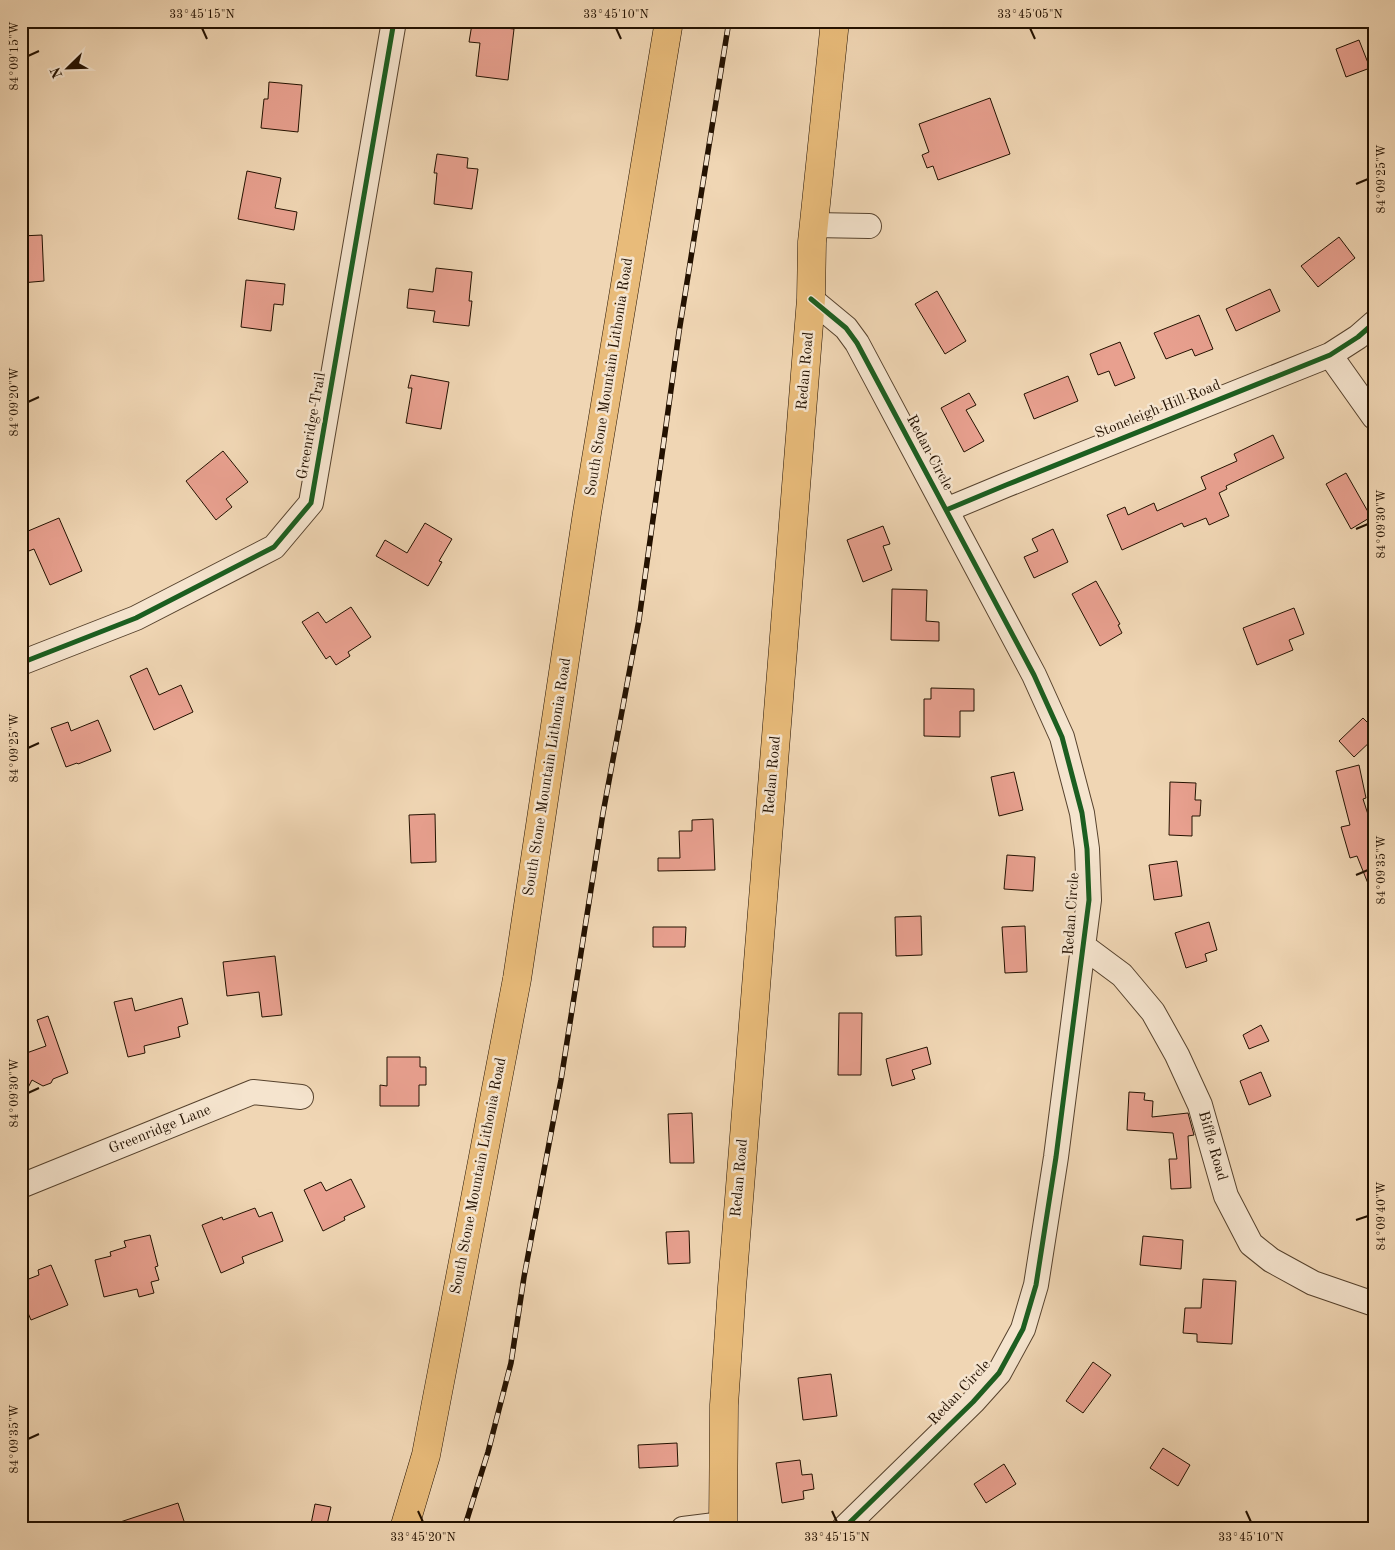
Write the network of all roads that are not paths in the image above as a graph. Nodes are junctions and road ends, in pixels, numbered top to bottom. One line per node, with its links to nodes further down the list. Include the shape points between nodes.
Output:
1 (394, 21): 11 (street, Greenridge Trail, via 311,504 274,547 136,618)
2 (669, 21): 17 (main road, South Stone Mountain Lithonia Road, via 589,504 517,979 426,1455)
3 (835, 21): 4 (main road, Redan Road)
4 (814, 225): 5 (street); 6 (main road, Redan Road)
5 (869, 226)
6 (811, 298): 10 (street, Redan Circle, via 846,328 857,344); 16 (main road, Redan Road, via 732,1287 724,1404)
7 (1374, 323): 8 (street, Stoneleigh Hill Road)
8 (1330, 355): 9 (street); 10 (street, Stoneleigh Hill Road)
9 (1374, 417)
10 (946, 510): 12 (street, Redan Circle, via 1034,675 1062,737 1082,813 1087,849 1088,900)
11 (21, 663)
12 (1083, 946): 15 (street, Biffle Road, via 1122,975 1153,1012 1200,1105 1226,1196 1251,1244 1271,1260 1313,1283); 19 (street, Redan Circle, via 1036,1286 1023,1329 999,1372 973,1402)
13 (301, 1097): 14 (street, Greenridge Lane, via 253,1092)
14 (21, 1186)
15 (1374, 1304)
16 (723, 1526): 18 (street)
17 (404, 1529)
18 (683, 1529)
19 (843, 1529)

